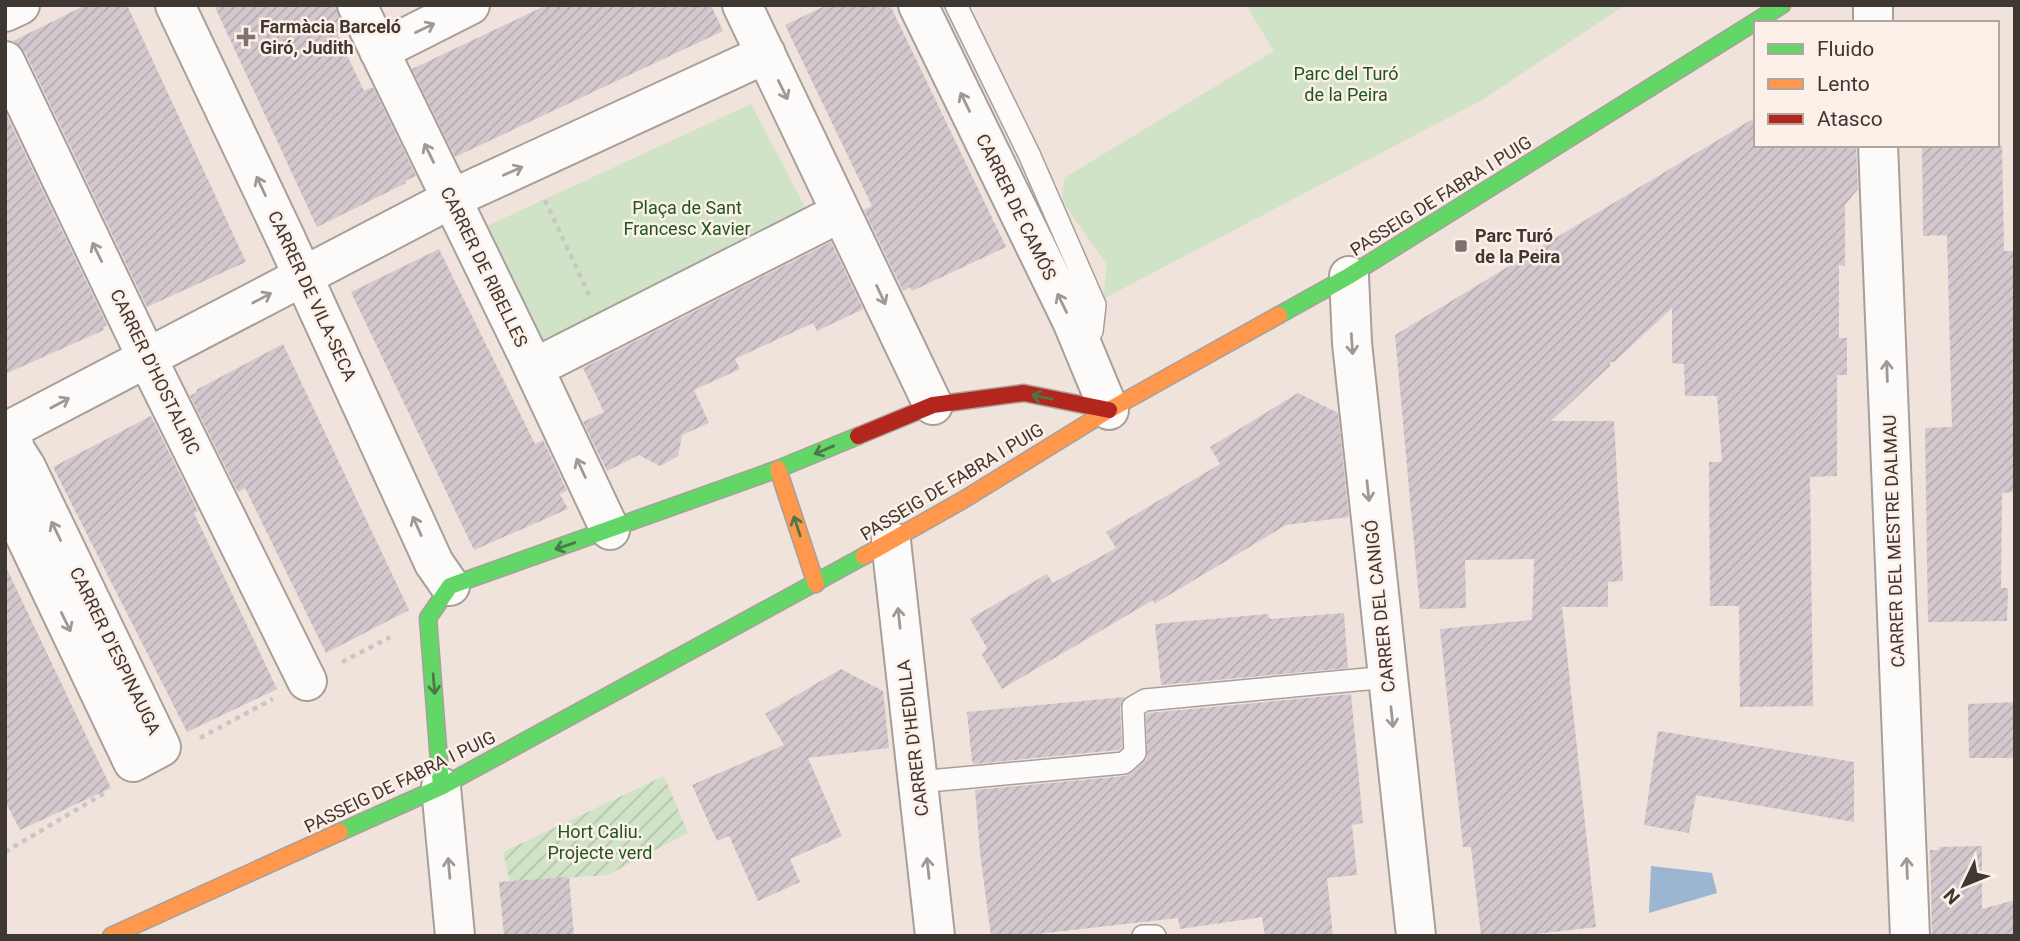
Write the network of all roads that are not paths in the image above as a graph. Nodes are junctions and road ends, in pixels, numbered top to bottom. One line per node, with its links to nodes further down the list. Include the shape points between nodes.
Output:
1 (20, 5): 9 (street)
2 (175, 5): 18 (street, CARRER DE VILA-SECA, one-way to 2)
3 (357, 5): 12 (street, CARRER DE RIBELLES)
4 (470, 5): 12 (street, one-way to 4)
5 (918, 5): 20 (street, CARRER DE CAMÓS, one-way to 5)
6 (956, 5): 20 (lane, via 1096,305 1092,331)
7 (743, 6): 13 (street)
8 (1777, 7): 11 (street, PASSEIG DE FABRA I PUIG)
9 (5, 12)
10 (1754, 21): 19 (street, PASSEIG DE FABRA I PUIG)
11 (1755, 21)
12 (379, 51): 16 (street, CARRER DE RIBELLES, one-way to 12)
13 (766, 54): 16 (street, one-way to 13); 23 (street, one-way to 23)
14 (5, 61): 21 (street, CARRER D'HOSTALRIC, one-way to 14)
15 (1878, 147): 42 (street, CARRER DEL MESTRE DALMAU, one-way to 15)
16 (451, 199): 18 (street); 28 (street, CARRER DE RIBELLES, one-way to 16)
17 (822, 222): 22 (street)
18 (303, 276): 21 (street, one-way to 18); 31 (street, CARRER DE VILA-SECA, one-way to 18, via 433,563)
19 (1349, 276): 24 (street, PASSEIG DE FABRA I PUIG); 32 (street, CARRER DEL CANIGÓ, one-way to 32)
20 (1082, 347): 24 (street, CARRER DE CAMÓS)
21 (148, 358): 25 (street, one-way to 21); 33 (street, CARRER D'HOSTALRIC)
22 (550, 360)
23 (933, 405): 24 (street, one-way to 23, via 1024,393); 26 (street, one-way to 26)
24 (1109, 410): 29 (street, PASSEIG DE FABRA I PUIG)
25 (9, 440): 27 (street, CARRER D'ESPINAUGA, one-way to 25, via 133,762 161,747)
26 (778, 469): 28 (street); 30 (street, one-way to 26)
27 (5, 494)
28 (610, 530): 31 (street, one-way to 31)
29 (891, 541): 30 (street, PASSEIG DE FABRA I PUIG); 34 (street, CARRER D'HEDILLA, one-way to 29)
30 (816, 584): 35 (street, PASSEIG DE FABRA I PUIG)
31 (450, 586): 35 (street, one-way to 35, via 428,618)
32 (1388, 677): 34 (lane, via 1145,700 1133,707 1135,753 1124,764); 41 (street, CARRER DEL CANIGÓ, one-way to 41)
33 (307, 681)
34 (918, 782): 38 (street, CARRER D'HEDILLA, one-way to 34)
35 (442, 787): 36 (street, PASSEIG DE FABRA I PUIG); 37 (street, one-way to 35)
36 (111, 936)
37 (455, 936)
38 (936, 936)
39 (1143, 936): 40 (lane)
40 (1155, 936)
41 (1416, 936)
42 (1910, 936)

